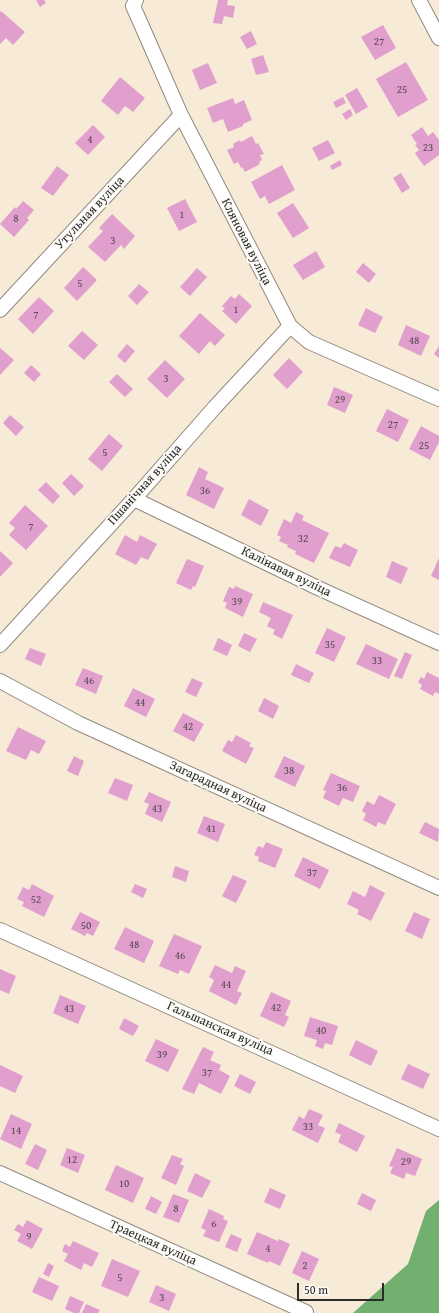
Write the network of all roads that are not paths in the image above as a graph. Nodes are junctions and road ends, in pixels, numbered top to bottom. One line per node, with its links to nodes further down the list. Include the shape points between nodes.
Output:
1 (419, 0): 3 (street)
2 (133, 2): 4 (street, Кляновая вуліца)
3 (439, 38)
4 (181, 115): 5 (street, Утульная вуліца); 6 (street, Кляновая вуліца)
5 (0, 310)
6 (290, 326): 7 (street, Кляновая вуліца, via 309,342); 8 (street, Пшанічная вуліца)
7 (439, 399)
8 (134, 499): 9 (street, Калінавая вуліца); 10 (street, Пшанічная вуліца)
9 (439, 643)
10 (0, 644)
11 (0, 681): 12 (street, Загарадная вуліца, via 78,723)
12 (439, 888)
13 (0, 930): 14 (street, Гальшанская вуліца)
14 (439, 1129)
15 (0, 1173): 16 (street, Траецкая вуліца)
16 (306, 1312)

